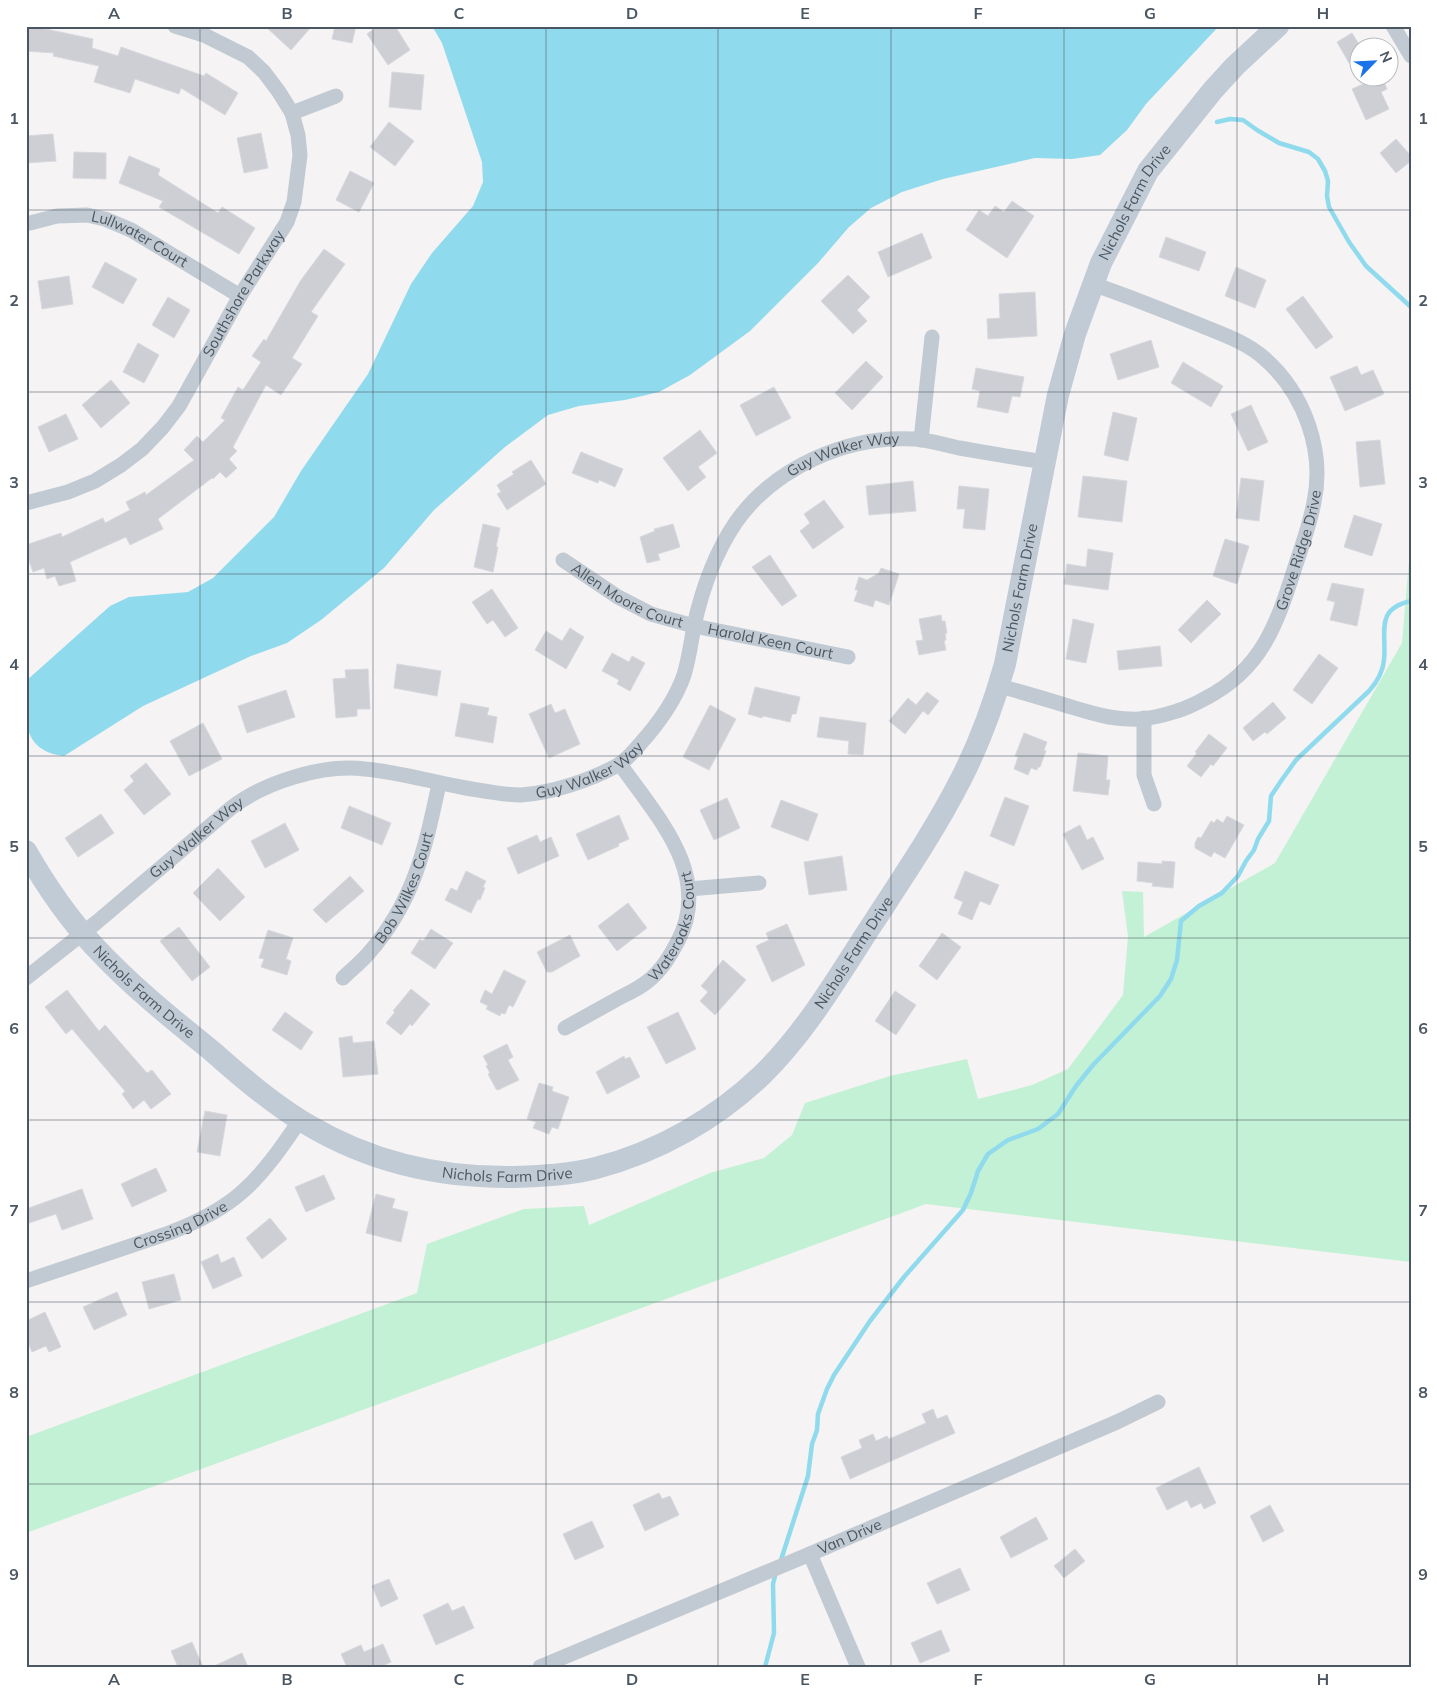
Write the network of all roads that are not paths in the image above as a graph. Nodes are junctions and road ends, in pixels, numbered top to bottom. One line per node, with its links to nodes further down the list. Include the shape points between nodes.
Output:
1 (175, 26): 4 (street, Southshore Parkway)
2 (1278, 26): 9 (street, Nichols Farm Drive, via 1213,90 1148,171)
3 (1393, 26): 5 (street)
4 (205, 31): 7 (street, Southshore Parkway, via 248,57 264,72)
5 (1411, 56)
6 (336, 96): 7 (street)
7 (292, 113): 10 (street, Southshore Parkway, via 300,155 294,202 287,222)
8 (30, 223): 10 (street, Lullwater Court, via 57,216 87,215 105,219 131,230)
9 (1092, 284): 13 (street, Nichols Farm Drive, via 1074,334); 19 (street, Grove Ridge Drive, via 1238,341 1264,357 1299,401 1311,432 1316,458 1311,516 1284,604 1265,644 1242,673 1222,690 1179,711)
10 (240, 296): 14 (street, Southshore Parkway, via 179,406 142,448 95,481)
11 (932, 337): 12 (street)
12 (921, 440): 13 (street, Guy Walker Way); 16 (street, Guy Walker Way, via 888,440 843,448 800,466 776,481 753,502 723,543 708,574)
13 (1045, 462): 18 (street, Nichols Farm Drive)
14 (26, 503)
15 (563, 560): 16 (street, Allen Moore Court, via 626,602 651,614)
16 (694, 626): 17 (street, Harold Keen Court); 20 (street, Guy Walker Way, via 685,670 675,694 649,734)
17 (848, 657)
18 (999, 686): 19 (street, Grove Ridge Drive, via 1108,717); 30 (street, Nichols Farm Drive, via 961,779 940,816 804,1028 760,1076 692,1128 621,1161 594,1169 529,1177 469,1177 402,1165 338,1140)
19 (1144, 718): 22 (street, via 1144,775)
20 (620, 764): 21 (street, Guy Walker Way, via 565,786 521,794 500,794); 25 (street, Wateroaks Court, via 675,845 685,866)
21 (439, 784): 26 (street, Guy Walker Way, via 380,771 347,768 323,770 270,787 231,808); 28 (street, Bob Wilkes Court, via 423,856 406,899 367,956)
22 (1154, 804)
23 (26, 851): 26 (street, Nichols Farm Drive)
24 (760, 884): 25 (street)
25 (689, 889): 29 (street, Wateroaks Court, via 689,907 680,937 667,961 648,981)
26 (83, 933): 27 (street, Guy Walker Way); 30 (street, Nichols Farm Drive, via 149,999)
27 (26, 978)
28 (343, 978)
29 (566, 1028)
30 (300, 1120): 31 (street, Crossing Drive, via 263,1170 223,1207 169,1234)
31 (26, 1281)
32 (1158, 1402): 33 (street, Van Drive)
33 (810, 1554): 34 (street, Van Drive); 35 (street)
34 (540, 1667)
35 (858, 1667)

